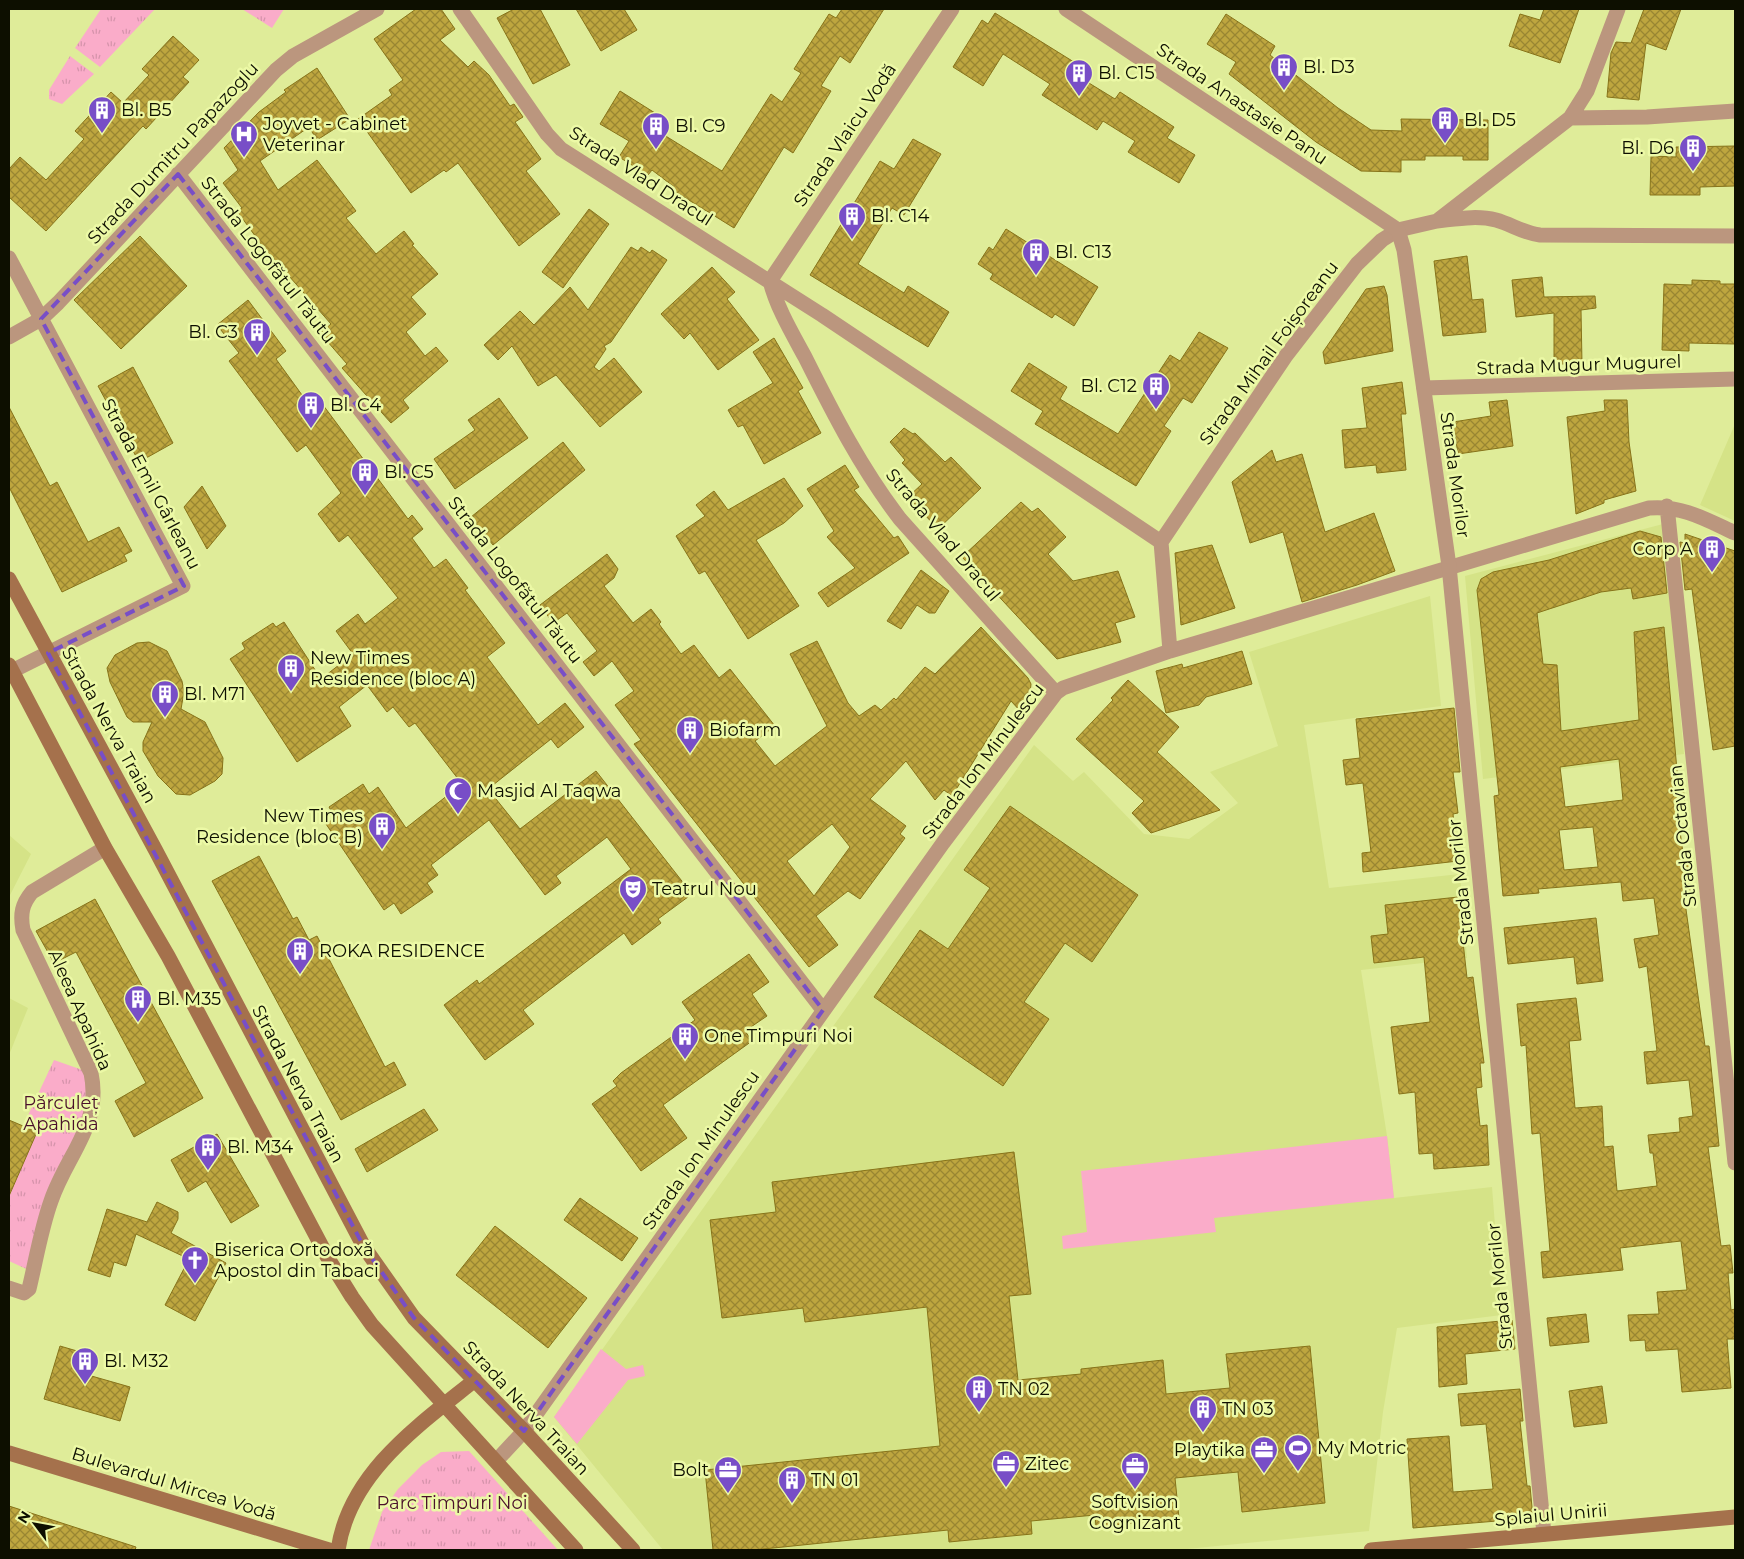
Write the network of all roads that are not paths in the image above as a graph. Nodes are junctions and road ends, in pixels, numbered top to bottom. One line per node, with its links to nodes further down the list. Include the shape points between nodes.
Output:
1 (377, 9): 8 (street, Strada Dumitru Papazoglu, via 293,56 276,70)
2 (460, 9): 13 (street, Strada Vlad Dracul, via 547,134 561,149)
3 (952, 9): 13 (street, Strada Vlaicu Vodă)
4 (1066, 9): 10 (street, Strada Anastasie Panu)
5 (1618, 9): 7 (street, Strada Mihail Foișoreanu, via 1587,91)
6 (1735, 111): 7 (street)
7 (1570, 118): 9 (street, Strada Mihail Foișoreanu)
8 (178, 174): 14 (street, Strada Dumitru Papazoglu); 28 (street, Strada Logofătul Tăutu)
9 (1437, 221): 10 (street, Strada Mihail Foișoreanu); 11 (street, via 1481,218 1540,235)
10 (1398, 230): 17 (street, Strada Morilor, via 1408,265); 20 (street, Strada Mihail Foișoreanu, via 1356,264 1285,357)
11 (1735, 236)
12 (9, 258): 14 (street, Strada Emil Gârleanu)
13 (770, 281): 20 (street, Strada Vlad Dracul); 26 (street, Strada Vlad Dracul, via 777,302 819,385 880,493)
14 (41, 319): 15 (street, Strada Dumitru Papazoglu); 24 (street, Strada Emil Gârleanu, via 183,586)
15 (9, 337)
16 (1735, 379): 17 (street, Strada Mugur Mugurel)
17 (1424, 388): 21 (street, Strada Morilor)
18 (1667, 506): 19 (street, Strada Ion Minulescu, via 1687,511); 21 (street, Strada Ion Minulescu, via 1649,508); 29 (street, Strada Octavian)
19 (1735, 533)
20 (1161, 542): 23 (street)
21 (1449, 566): 23 (street, Strada Ion Minulescu); 37 (street, Strada Morilor)
22 (9, 579): 24 (main road, Strada Nerva Traian)
23 (1170, 651): 26 (street, Strada Ion Minulescu)
24 (48, 653): 25 (street, Strada Emil Gârleanu); 31 (main road, Strada Nerva Traian, via 364,1247 414,1318)
25 (10, 668): 27 (main road)
26 (1056, 693): 28 (street, Strada Ion Minulescu)
27 (105, 848): 30 (street, Aleea Apahida, via 32,892 22,910 24,930 91,1073 94,1106 52,1199 29,1290 24,1293); 32 (main road, via 168,956 352,1298 372,1325)
28 (823, 1010): 33 (street, Strada Ion Minulescu)
29 (1735, 1163)
30 (9, 1288)
31 (475, 1380): 32 (main road); 33 (main road, Strada Nerva Traian)
32 (445, 1404): 35 (main road); 39 (main road, via 388,1455 369,1477 346,1516)
33 (524, 1431): 35 (street, Strada Ion Minulescu); 41 (main road, Strada Nerva Traian)
34 (9, 1453): 38 (main road, Bulevardul Mircea Vodă)
35 (497, 1460): 40 (main road)
36 (1735, 1517): 37 (main road, Splaiul Unirii)
37 (1544, 1534): 42 (main road, Splaiul Unirii)
38 (329, 1550)
39 (338, 1550)
40 (576, 1550)
41 (633, 1550)
42 (1371, 1550)

